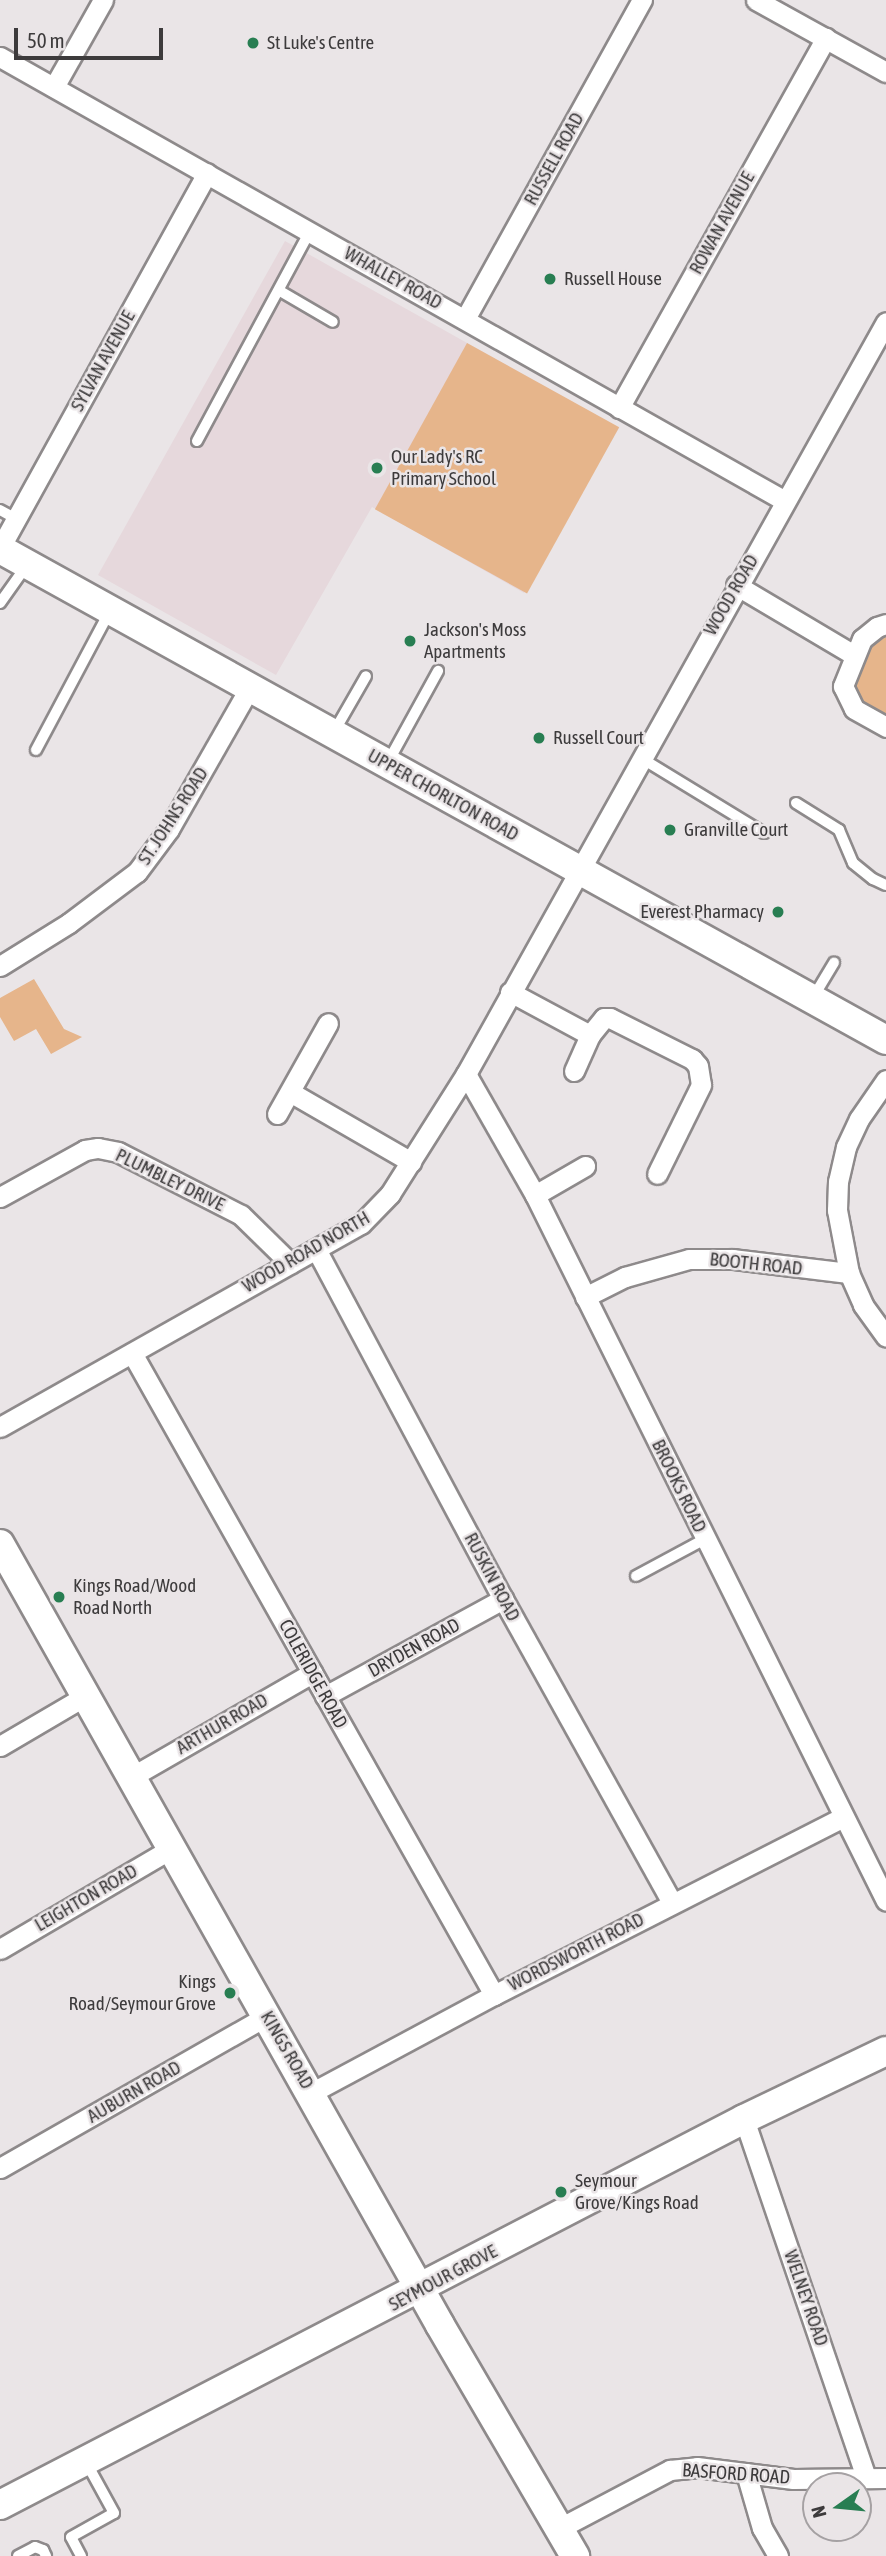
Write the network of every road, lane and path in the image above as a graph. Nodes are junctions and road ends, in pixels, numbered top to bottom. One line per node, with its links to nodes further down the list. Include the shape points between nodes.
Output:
1 (103, 0): 7 (street)
2 (642, 0): 11 (street, RUSSELL ROAD)
3 (756, 0): 4 (street)
4 (826, 38): 6 (street); 14 (street, ROWAN AVENUE)
5 (0, 57): 7 (street, WHALLEY ROAD)
6 (886, 72)
7 (54, 88): 8 (street, WHALLEY ROAD)
8 (206, 173): 9 (street, WHALLEY ROAD); 17 (street, SYLVAN AVENUE)
9 (310, 231): 10 (lane); 11 (street, WHALLEY ROAD)
10 (280, 291): 12 (lane); 15 (lane)
11 (465, 319): 14 (street, WHALLEY ROAD)
12 (333, 322)
13 (883, 332): 16 (street, WOOD ROAD)
14 (619, 408): 16 (street, WHALLEY ROAD)
15 (197, 441)
16 (785, 501): 20 (street, WOOD ROAD)
17 (8, 515): 18 (street, SYLVAN AVENUE)
18 (0, 549): 19 (main road, UPPER CHORLTON ROAD)
19 (27, 564): 21 (lane); 22 (main road, UPPER CHORLTON ROAD)
20 (736, 585): 24 (street); 31 (street, WOOD ROAD)
21 (0, 603)
22 (110, 611): 27 (main road, UPPER CHORLTON ROAD); 30 (lane)
23 (886, 624): 24 (street, via 868,633)
24 (854, 655): 28 (street, via 843,686 847,699 854,709)
25 (438, 671): 32 (lane)
26 (366, 676): 29 (lane)
27 (250, 687): 29 (main road, UPPER CHORLTON ROAD); 38 (street, ST. JOHNS ROAD, via 176,817 137,872 69,923)
28 (886, 727)
29 (333, 734): 32 (main road, UPPER CHORLTON ROAD)
30 (36, 750)
31 (640, 758): 34 (lane); 35 (street, WOOD ROAD)
32 (387, 764): 35 (main road, UPPER CHORLTON ROAD)
33 (796, 803): 36 (lane, via 839,830 853,863)
34 (764, 833)
35 (578, 870): 39 (street, WOOD ROAD NORTH); 40 (main road, UPPER CHORLTON ROAD)
36 (886, 885)
37 (834, 963): 40 (lane)
38 (0, 966)
39 (510, 992): 42 (street); 45 (street, WOOD ROAD NORTH)
40 (812, 999): 43 (main road, UPPER CHORLTON ROAD)
41 (328, 1023): 47 (street)
42 (590, 1035): 44 (street); 51 (street, via 598,1021 610,1018 698,1066 701,1085)
43 (886, 1040)
44 (574, 1071)
45 (466, 1074): 49 (street, WOOD ROAD NORTH); 52 (street, BROOKS ROAD)
46 (886, 1080): 56 (street, via 859,1119 838,1181 837,1210)
47 (290, 1092): 48 (street); 49 (street)
48 (277, 1114)
49 (411, 1162): 54 (street, WOOD ROAD NORTH, via 376,1212)
50 (585, 1166): 52 (street)
51 (657, 1174)
52 (535, 1195): 57 (street, BROOKS ROAD)
53 (0, 1197): 55 (street, PLUMBLEY DRIVE, via 85,1150 118,1152 241,1214)
54 (316, 1249): 55 (street, WOOD ROAD NORTH); 64 (street, RUSKIN ROAD)
55 (290, 1263): 59 (street, WOOD ROAD NORTH)
56 (849, 1273): 57 (street, BOOTH ROAD, via 733,1259 689,1259 638,1273); 58 (street, via 863,1305)
57 (585, 1297): 61 (street, BROOKS ROAD)
58 (886, 1337)
59 (132, 1353): 60 (street, WOOD ROAD NORTH); 65 (street, COLERIDGE ROAD)
60 (0, 1427)
61 (705, 1539): 63 (lane); 70 (street, BROOKS ROAD)
62 (2, 1553): 66 (main road, KINGS ROAD)
63 (636, 1576)
64 (503, 1599): 67 (street, DRYDEN ROAD); 73 (street, RUSKIN ROAD)
65 (312, 1673): 67 (street, COLERIDGE ROAD); 69 (street, ARTHUR ROAD)
66 (87, 1695): 68 (street); 69 (main road, KINGS ROAD)
67 (325, 1696): 75 (street, COLERIDGE ROAD)
68 (0, 1746)
69 (133, 1776): 71 (main road, KINGS ROAD)
70 (843, 1817): 72 (street, BROOKS ROAD); 73 (street, WORDSWORTH ROAD)
71 (172, 1848): 74 (street, LEIGHTON ROAD); 76 (main road, KINGS ROAD)
72 (886, 1900)
73 (672, 1903): 75 (street, WORDSWORTH ROAD)
74 (0, 1949)
75 (494, 1995): 78 (street, WORDSWORTH ROAD)
76 (267, 2016): 78 (main road, KINGS ROAD); 80 (street, AUBURN ROAD)
77 (886, 2051): 79 (main road, SEYMOUR GROVE)
78 (312, 2093): 81 (main road, KINGS ROAD)
79 (744, 2119): 81 (main road, SEYMOUR GROVE); 84 (street, WELNEY ROAD)
80 (0, 2168)
81 (421, 2289): 82 (main road, SEYMOUR GROVE); 86 (main road, KINGS ROAD)
82 (86, 2461): 85 (main road, SEYMOUR GROVE); 89 (lane, via 114,2513 71,2537)
83 (746, 2473): 84 (street, BASFORD ROAD, via 793,2479); 86 (street, BASFORD ROAD, via 670,2470); 91 (street, via 762,2528)
84 (876, 2478)
85 (0, 2505)
86 (558, 2529): 90 (main road, KINGS ROAD)
87 (18, 2556): 88 (lane, via 34,2547)
88 (46, 2556)
89 (81, 2556)
90 (575, 2556)
91 (778, 2556)

